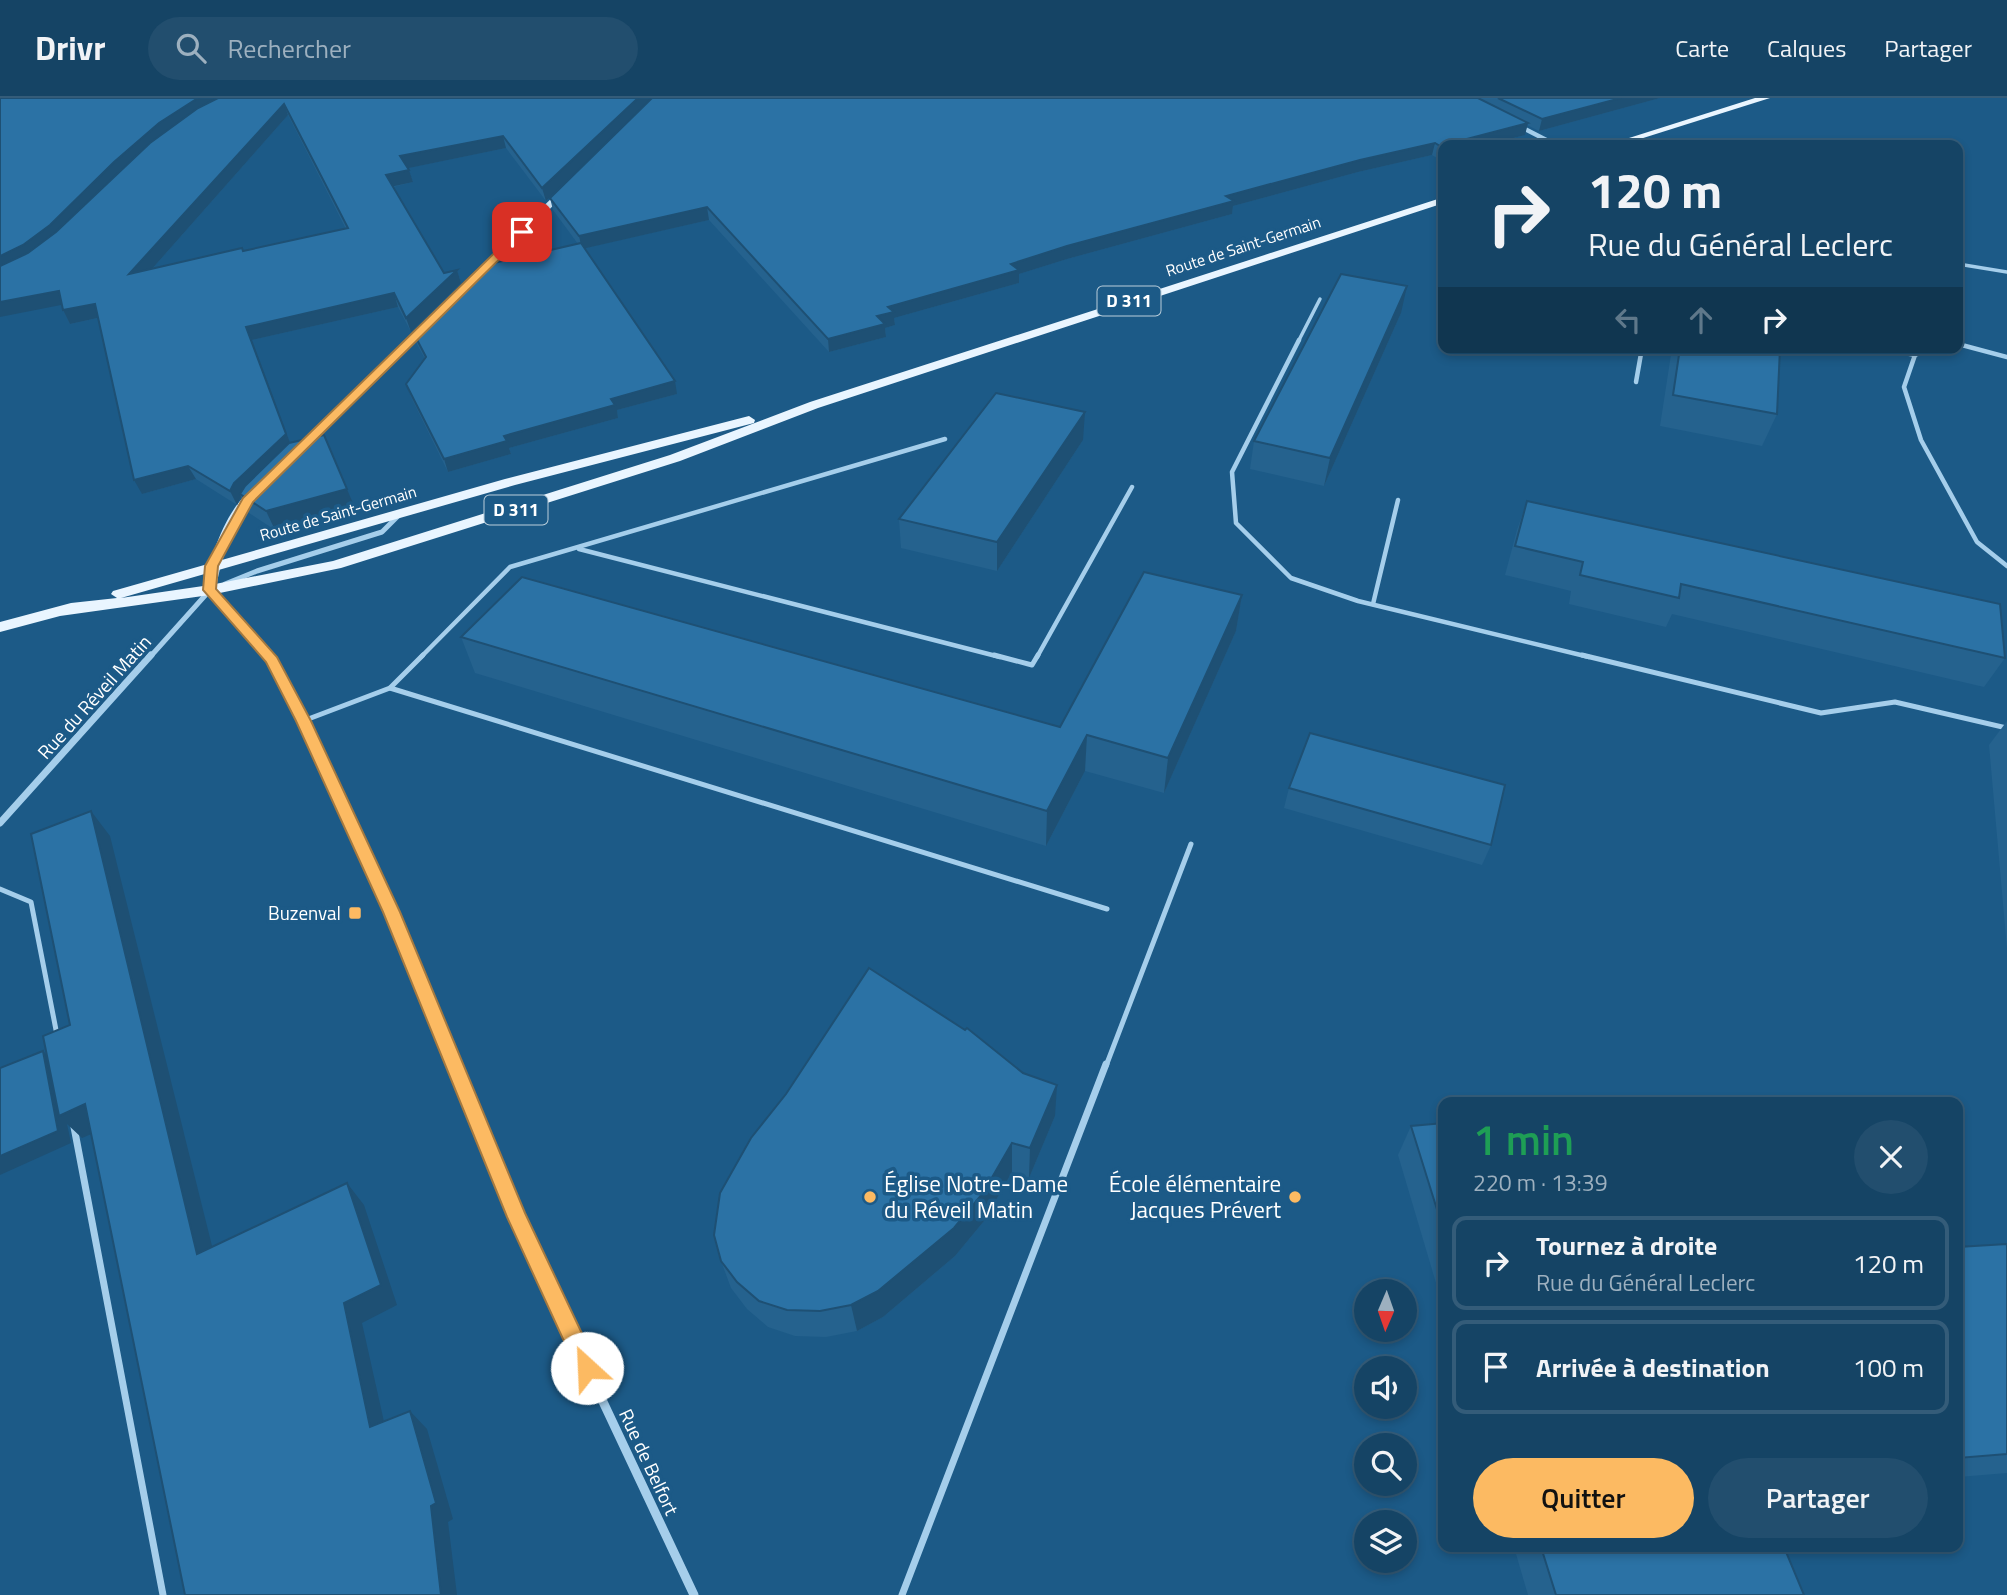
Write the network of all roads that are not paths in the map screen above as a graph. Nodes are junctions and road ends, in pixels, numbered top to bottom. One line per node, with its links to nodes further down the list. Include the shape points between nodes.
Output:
1 (1765, 98): 4 (main road)
2 (1509, 122): 3 (street)
3 (1546, 140)
4 (1628, 140)
5 (571, 184): 9 (street)
6 (1438, 202): 18 (main road, Route de Saint-Germain / D 311)
7 (1963, 265): 8 (lane)
8 (2007, 272)
9 (463, 289)
10 (1320, 299): 29 (lane, via 1232,472 1236,523 1291,578)
11 (433, 318): 20 (street)
12 (1963, 345): 16 (lane)
13 (1641, 354): 17 (lane)
14 (1910, 354): 15 (lane)
15 (1915, 355): 27 (lane, via 1904,387 1921,440 1977,542)
16 (2007, 357)
17 (1636, 382)
18 (814, 405): 24 (main road, Route de Saint-Germain / D 311); 28 (main road, Route de Saint-Germain / D 311, via 675,458 336,565)
19 (946, 439): 25 (lane)
20 (286, 461)
21 (267, 481): 26 (street, via 247,501)
22 (1132, 487): 25 (lane, via 1032,665)
23 (1398, 500): 29 (lane)
24 (402, 512): 26 (main road, Route de Saint-Germain / D 311); 28 (street, via 382,532)
25 (576, 548): 32 (lane, via 510,567)
26 (212, 566): 28 (street); 30 (main road, Route de Saint-Germain / D 311)
27 (2007, 566)
28 (210, 590): 30 (main road, Route de Saint-Germain / D 311); 33 (street, Rue de Belfort, via 272,660); 35 (street, Rue du Réveil Matin)
29 (1373, 604): 34 (lane, via 1821,713 1895,702)
30 (61, 611): 31 (main road, D 311)
31 (0, 627)
32 (390, 688): 33 (lane); 38 (lane)
33 (303, 721): 42 (street, Rue de Belfort, via 392,912 516,1217)
34 (2007, 728)
35 (0, 823)
36 (1192, 844): 43 (lane)
37 (0, 889): 39 (lane, via 31,902)
38 (1107, 909)
39 (57, 1038)
40 (73, 1119): 41 (lane)
41 (163, 1595)
42 (694, 1595)
43 (902, 1595)

